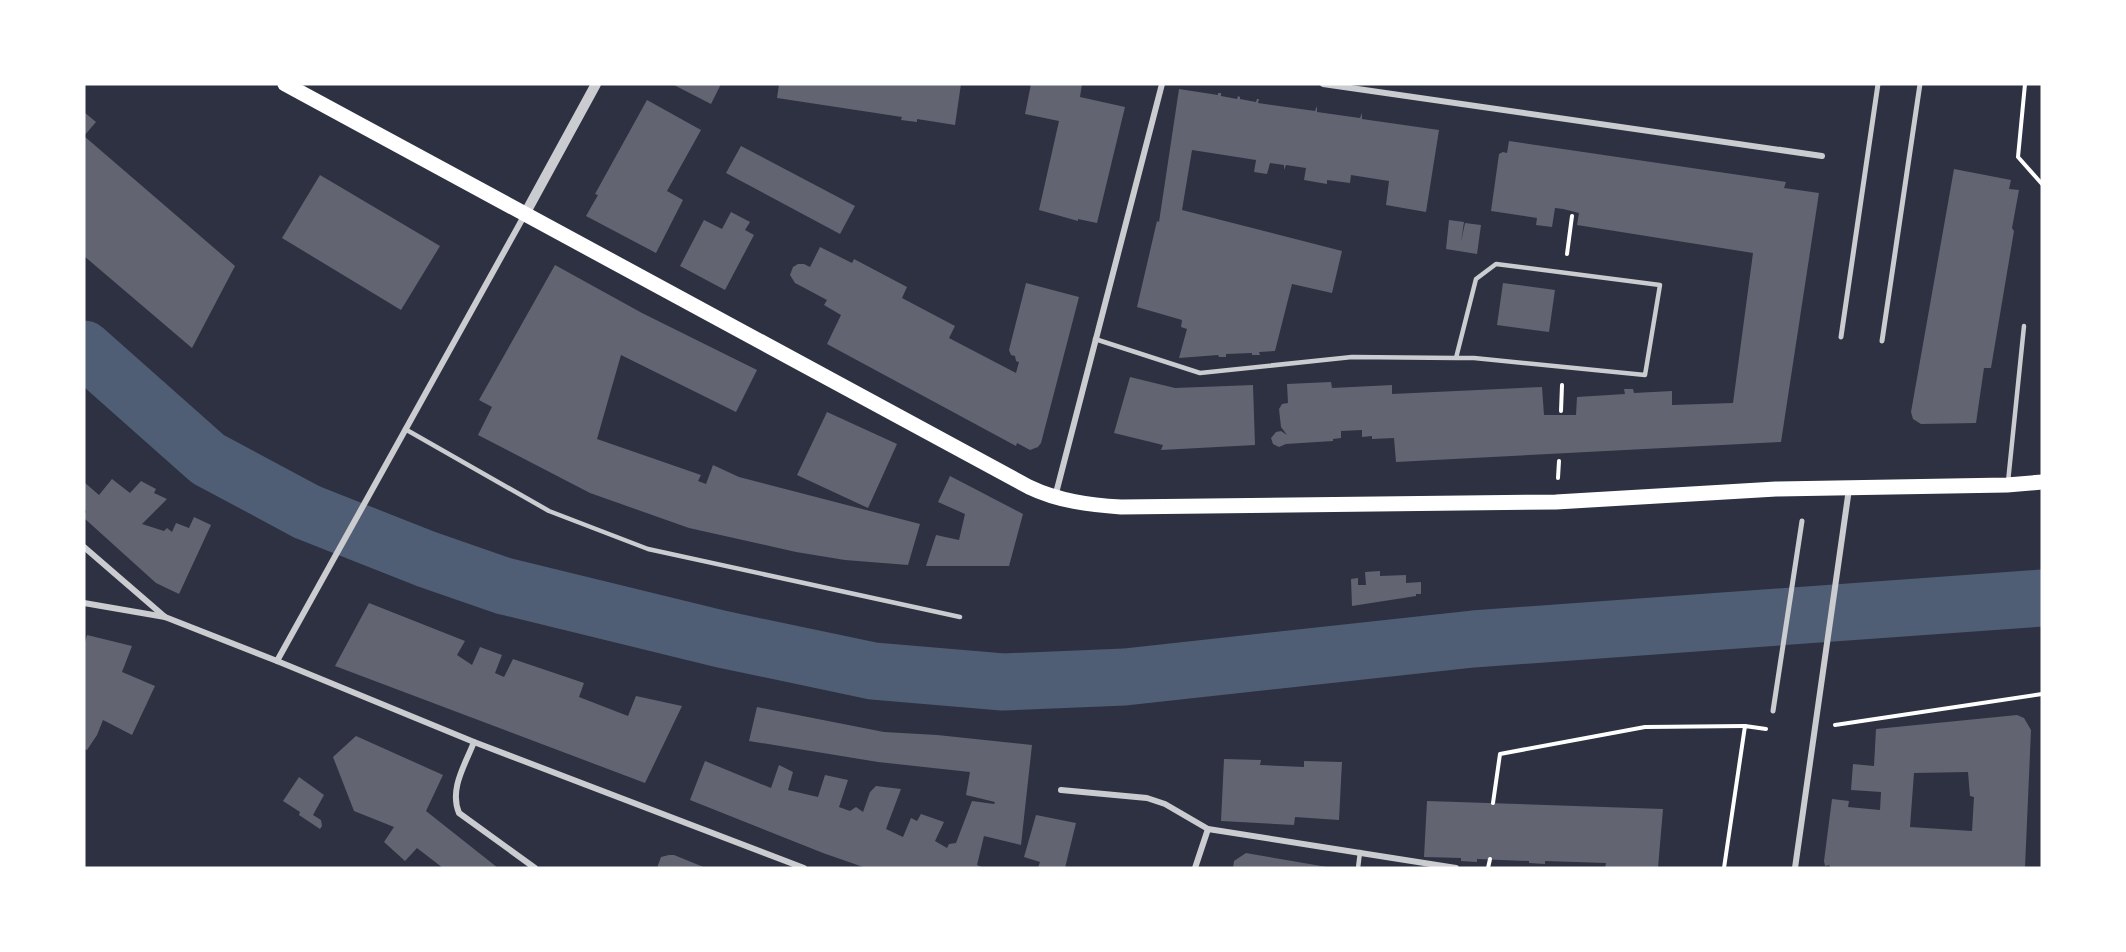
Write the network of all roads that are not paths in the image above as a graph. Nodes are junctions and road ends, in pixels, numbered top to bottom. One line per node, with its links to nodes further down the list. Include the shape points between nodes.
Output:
1 (285, 84): 8 (main road)
2 (596, 84): 8 (street)
3 (1162, 84): 11 (street)
4 (1323, 84): 7 (street)
5 (1878, 84): 10 (street)
6 (1920, 84): 12 (street)
7 (1822, 156)
8 (525, 214): 14 (street); 18 (main road, via 1029,487)
9 (2024, 326): 16 (lane)
10 (1841, 337)
11 (1095, 339): 13 (lane, via 1200,373 1352,357); 18 (street)
12 (1882, 341)
13 (1456, 358): 13 (lane, via 1476,279 1496,264 1660,285 1645,375)
14 (405, 429): 23 (lane, via 549,511 648,549); 24 (street)
15 (2042, 482): 16 (main road)
16 (2007, 485): 17 (main road)
17 (1849, 488): 18 (main road, via 1556,502 1140,507 1104,506); 35 (street)
18 (1055, 497)
19 (1802, 521): 25 (street)
20 (84, 547): 22 (street)
21 (84, 603): 22 (street)
22 (165, 617): 24 (street)
23 (960, 617)
24 (277, 661): 26 (street)
25 (1773, 711)
26 (474, 742): 30 (street, via 456,790 459,813); 31 (street)
27 (1061, 790): 28 (street, via 1147,798)
28 (1208, 829): 29 (street); 32 (street)
29 (1360, 852): 33 (lane); 34 (street)
30 (535, 868)
31 (804, 868)
32 (1195, 868)
33 (1358, 868)
34 (1455, 868)
35 (1795, 868)

